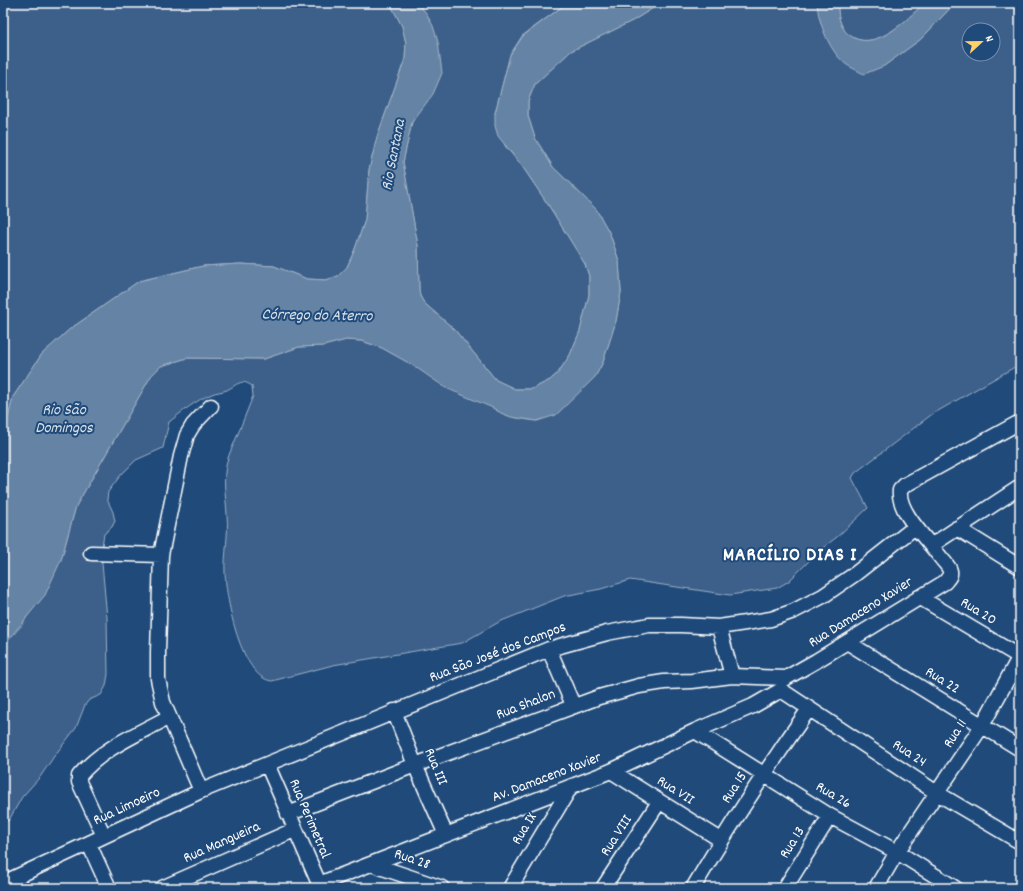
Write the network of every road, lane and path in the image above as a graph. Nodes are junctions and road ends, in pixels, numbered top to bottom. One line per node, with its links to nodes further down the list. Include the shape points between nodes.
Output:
1 (211, 406): 8 (street, via 187,435)
2 (1020, 422): 4 (street, via 900,490 904,509)
3 (1020, 487): 5 (street)
4 (916, 527): 6 (street); 11 (street, Rua São José dos Campos, via 855,574 823,596 794,611 771,619)
5 (957, 528): 6 (street); 9 (street)
6 (932, 545): 10 (street, Rua Damaceno Xavier, via 947,565 950,574 945,582)
7 (91, 553): 8 (street)
8 (161, 555): 20 (street, via 158,680)
9 (1020, 567)
10 (919, 597): 12 (street, Rua Damaceno Xavier); 14 (street, Rua 20)
11 (719, 627): 13 (street, Rua São José dos Campos, via 649,625 607,633); 15 (street)
12 (847, 642): 16 (street, Rua Damaceno Xavier); 21 (street, Rua 22)
13 (549, 649): 17 (street); 19 (street, Rua São José dos Campos)
14 (1020, 656): 21 (street, Rua 11)
15 (732, 676): 16 (street, Rua Shalon); 17 (street, Rua Shalon, via 639,686)
16 (784, 684): 18 (street, Rua 24); 22 (street, Av. Damaceno Xavier, via 753,706)
17 (573, 705): 25 (street, Rua Shalon)
18 (809, 709): 27 (street, Rua 15); 30 (street, Rua 24)
19 (394, 711): 24 (street, Rua São José dos Campos); 25 (street, Rua III)
20 (169, 717): 29 (street); 36 (street, via 119,743 92,761 79,776 79,782)
21 (982, 726): 23 (street, Rua 22); 30 (street, Rua 11)
22 (695, 731): 26 (street, Av. Damaceno Xavier); 27 (street, Rua 26)
23 (1020, 749)
24 (267, 764): 29 (street, Rua Limoeiro); 32 (street, Rua Perimetral)
25 (415, 765): 32 (street, Rua Shalon); 35 (street, Rua III)
26 (611, 771): 28 (street, Av. Damaceno Xavier); 31 (street, Rua VII)
27 (764, 774): 33 (street, Rua 26); 37 (street, Rua 15)
28 (570, 788): 35 (street, Av. Damaceno Xavier); 47 (street, Rua IX)
29 (201, 791): 36 (street, Rua Limoeiro)
30 (937, 793): 38 (street, Rua 24); 40 (street, Rua 11)
31 (659, 802): 37 (street, Rua VII); 48 (street, Rua VIII)
32 (288, 814): 34 (street, Rua Perimetral)
33 (830, 816): 40 (street, Rua 26); 50 (street, Rua 13)
34 (294, 830): 43 (street, Rua Perimetral); 45 (street, Rua Mangueira)
35 (446, 835): 41 (street, Av. Damaceno Xavier)
36 (104, 836): 39 (street, Rua Limoeiro)
37 (722, 840): 49 (street, Rua 15)
38 (1020, 842)
39 (89, 844): 42 (street, Rua Limoeiro); 44 (street)
40 (897, 852): 51 (street, Rua 11); 52 (street, Rua 26)
41 (371, 864): 43 (street, Av. Damaceno Xavier); 46 (street, Rua 28)
42 (3, 883)
43 (320, 886)
44 (109, 888)
45 (162, 888)
46 (442, 888)
47 (510, 888)
48 (603, 888)
49 (693, 888)
50 (785, 888)
51 (876, 888)
52 (955, 888)

